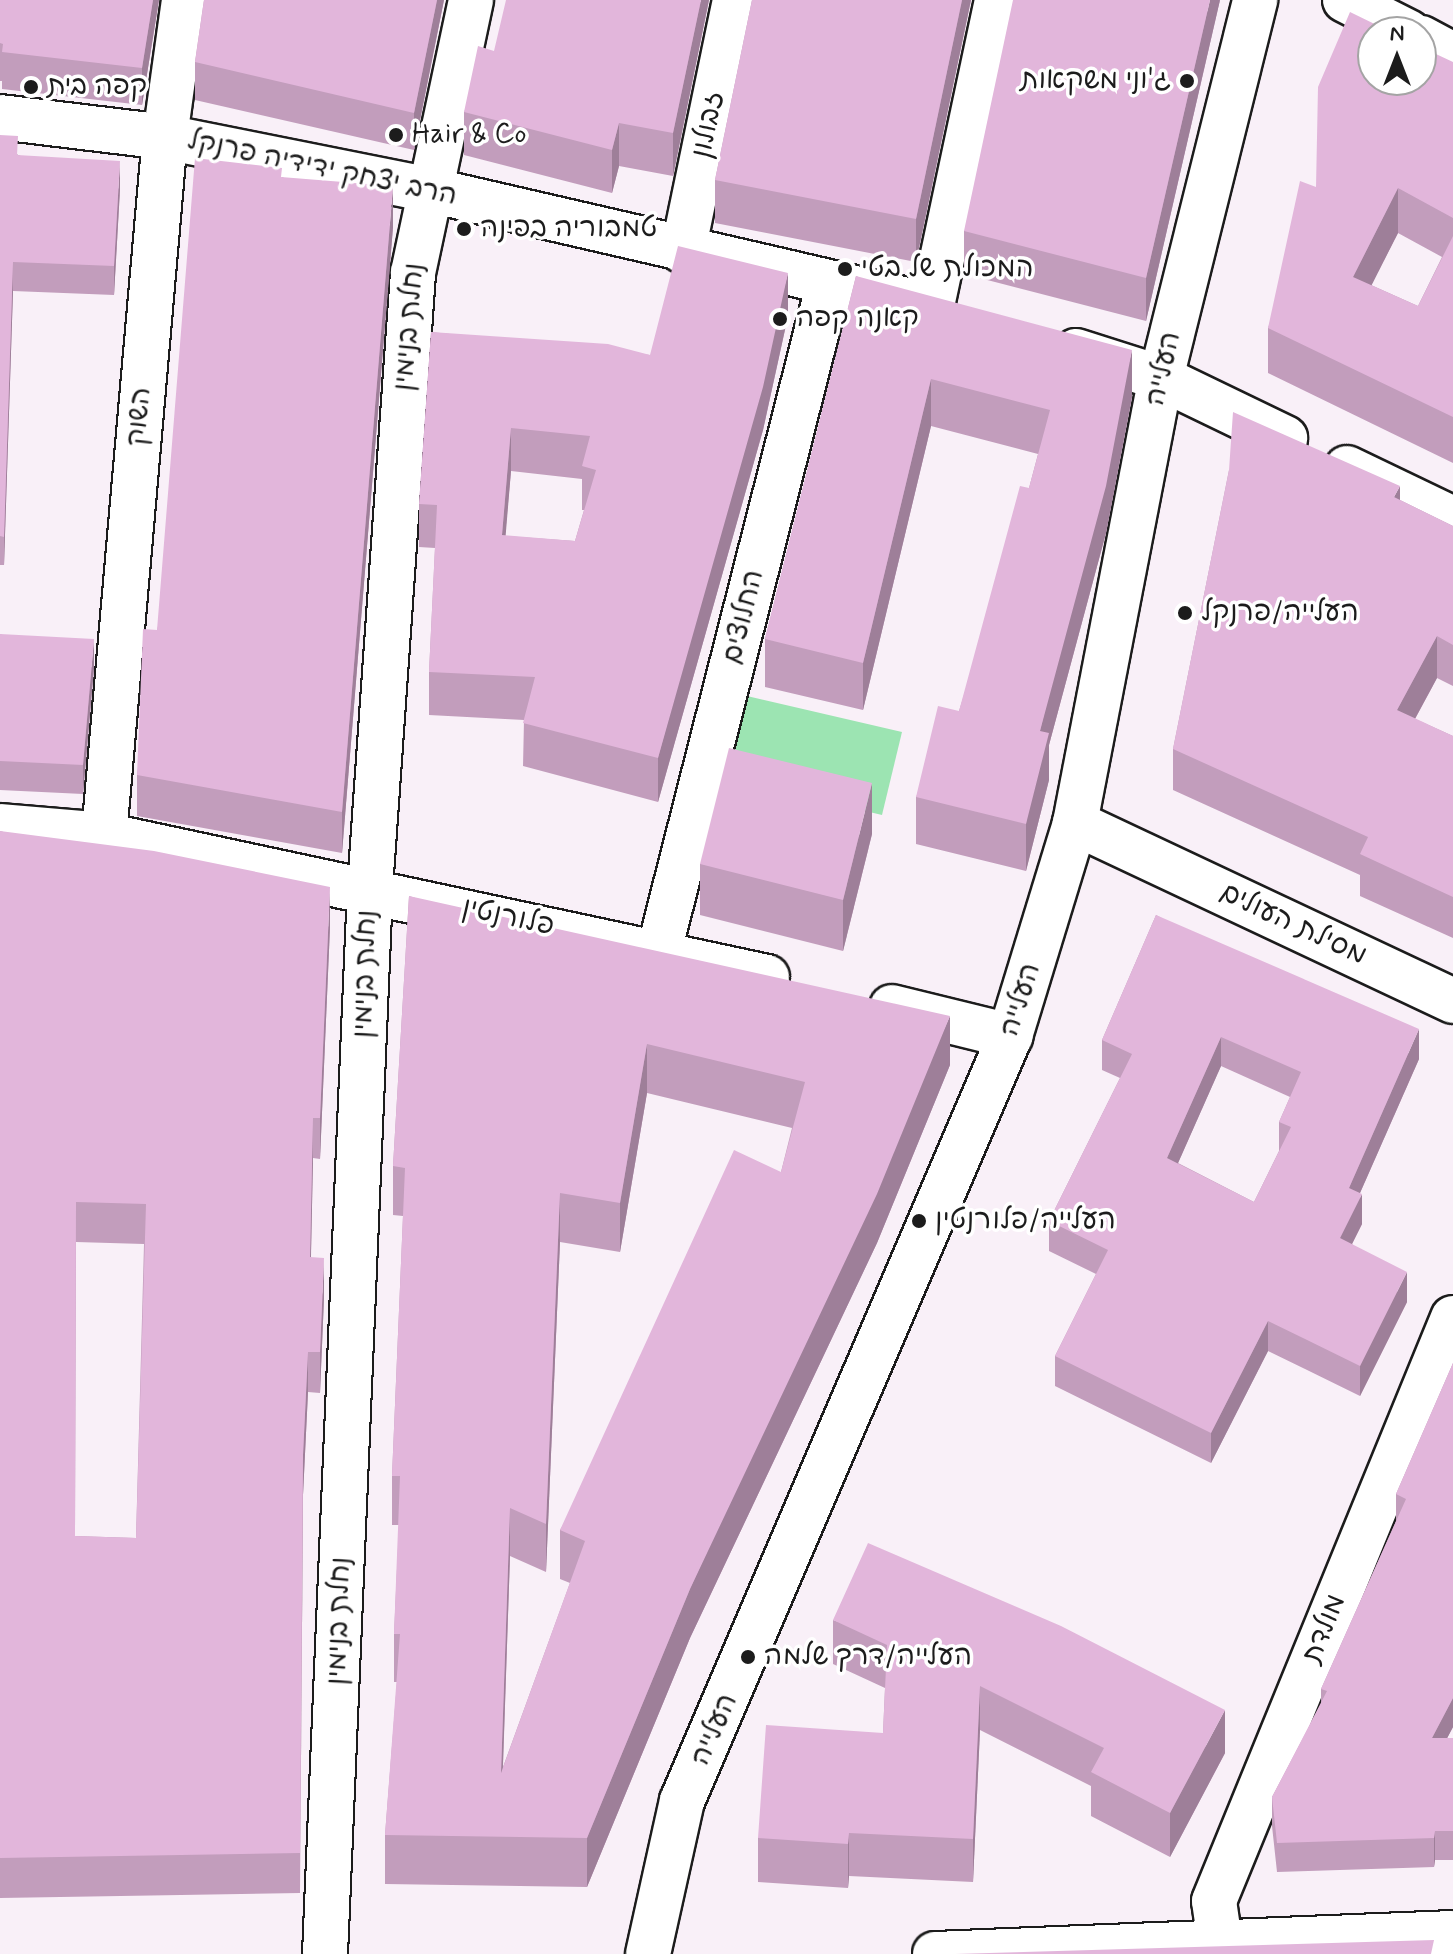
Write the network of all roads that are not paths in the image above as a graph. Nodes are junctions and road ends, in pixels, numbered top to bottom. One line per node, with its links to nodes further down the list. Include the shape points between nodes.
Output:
1 (184, 0): 9 (street, השוק)
2 (471, 0): 10 (street, נחלת בנימין)
3 (735, 0): 11 (street, זבולון)
4 (997, 0): 13 (street)
5 (1255, 0): 16 (street, העלייה)
6 (1345, 0): 7 (street)
7 (1376, 16)
8 (0, 117): 9 (street, הרב יצחק ידידיה פרנקל)
9 (165, 137): 10 (street, הרב יצחק ידידיה פרנקל); 20 (street, השוק)
10 (426, 189): 11 (street, הרב יצחק ידידיה פרנקל); 21 (street, נחלת בנימין, via 413,273)
11 (683, 251): 12 (street, הרב יצחק ידידיה פרנקל)
12 (829, 283): 13 (street, הרב יצחק ידידיה פרנקל); 22 (street, החלוצים)
13 (932, 306): 14 (street, הרב יצחק ידידיה פרנקל)
14 (975, 319)
15 (1032, 337): 16 (street)
16 (1161, 378): 17 (street); 18 (street, העלייה)
17 (1453, 519)
18 (1075, 823): 25 (street, מסילת העולים); 26 (street, העלייה)
19 (0, 826): 20 (street, פלורנטין)
20 (104, 835): 21 (street, פלורנטין)
21 (370, 888): 22 (street, פלורנטין); 30 (street, נחלת בנימין)
22 (659, 951): 23 (street, פלורנטין)
23 (812, 988)
24 (857, 999): 26 (street)
25 (1453, 1001)
26 (1010, 1036): 31 (street, העלייה, via 682,1801)
27 (1453, 1318): 29 (street, מולדת, via 1214,1901)
28 (1453, 1933): 29 (street)
29 (1220, 1942): 32 (street)
30 (325, 1954)
31 (648, 1954)
32 (935, 1954)

